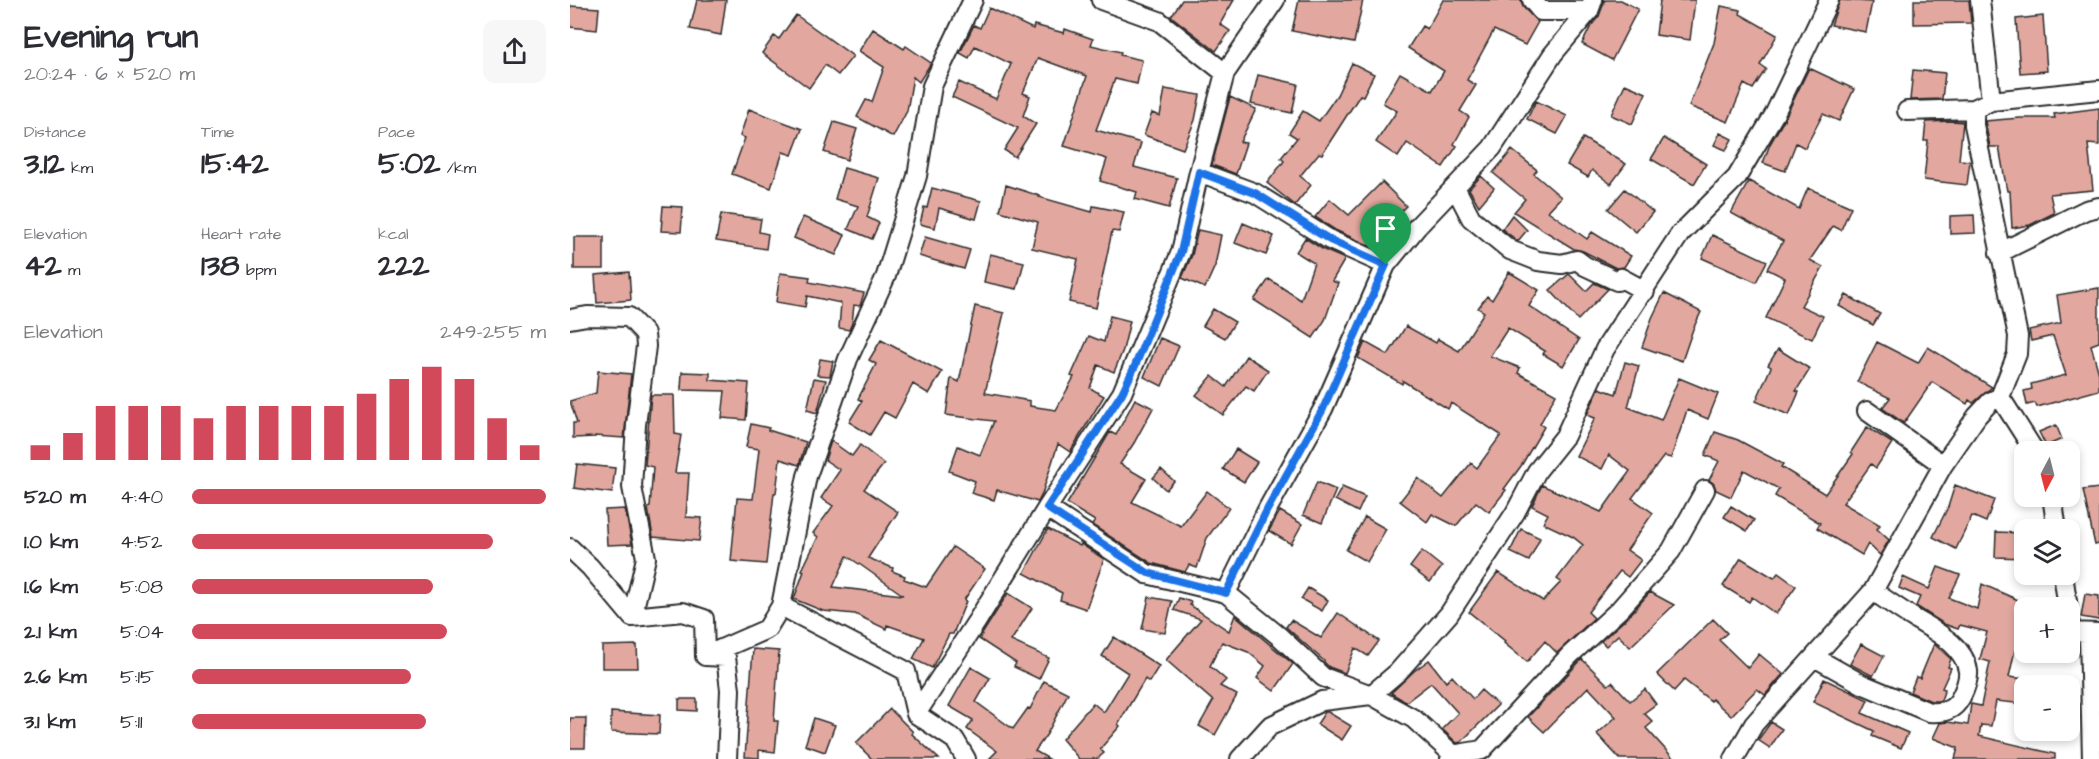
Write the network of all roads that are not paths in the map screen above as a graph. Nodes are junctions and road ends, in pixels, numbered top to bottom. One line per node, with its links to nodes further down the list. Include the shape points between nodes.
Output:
1 (973, 0): 29 (street, via 932,86 917,176 886,276 848,359 807,476)
2 (1101, 0): 8 (street, via 1159,21)
3 (1275, 0): 8 (street)
4 (1532, 0): 7 (street, via 1541,11)
5 (1829, 0): 18 (street, via 1774,115 1737,177 1680,234)
6 (1980, 0): 10 (street)
7 (1591, 5): 14 (street, via 1553,54 1492,148)
8 (1225, 73): 13 (street)
9 (2099, 90): 10 (street)
10 (1991, 101): 11 (street)
11 (1974, 109): 12 (street); 16 (street)
12 (1907, 111)
13 (1199, 172): 17 (street, via 1255,193 1330,240); 25 (street, via 1181,252 1135,366 1122,393)
14 (1455, 187): 17 (street); 18 (street, via 1471,218 1510,250 1538,261 1562,264 1577,260)
15 (2099, 207): 16 (street)
16 (1999, 253): 20 (street, via 2018,336 2017,354)
17 (1386, 265): 28 (street, via 1323,409)
18 (1645, 291): 34 (street, via 1605,349 1565,436 1537,471 1515,513 1449,614 1398,672)
19 (570, 319): 30 (street, via 629,317 645,334 632,487 646,558)
20 (2000, 397): 22 (street); 23 (street, via 1977,416)
21 (1867, 411): 23 (street)
22 (2028, 441)
23 (1943, 465): 27 (street)
24 (1705, 490): 36 (street, via 1671,551 1620,609 1570,655 1482,750)
25 (1047, 508): 28 (street, via 1148,573); 35 (street)
26 (570, 548): 30 (street)
27 (1873, 591): 33 (street); 33 (street, via 1939,634 1961,655 1968,680 1954,706 1940,713 1929,712 1862,684)
28 (1226, 593): 34 (street, via 1323,677)
29 (781, 606): 32 (street, via 767,629); 35 (street, via 906,671)
30 (632, 617): 32 (street, via 683,612 704,619)
31 (2094, 634): 41 (street)
32 (705, 656): 37 (street, via 726,657 730,690)
33 (1814, 657): 40 (street, via 1754,724)
34 (1371, 695): 36 (street, via 1414,719); 39 (street, via 1322,701 1270,726)
35 (916, 714): 38 (street, via 955,740)
36 (1453, 758)
37 (727, 759)
38 (966, 759)
39 (1240, 759)
40 (1734, 759)
41 (2092, 759)

